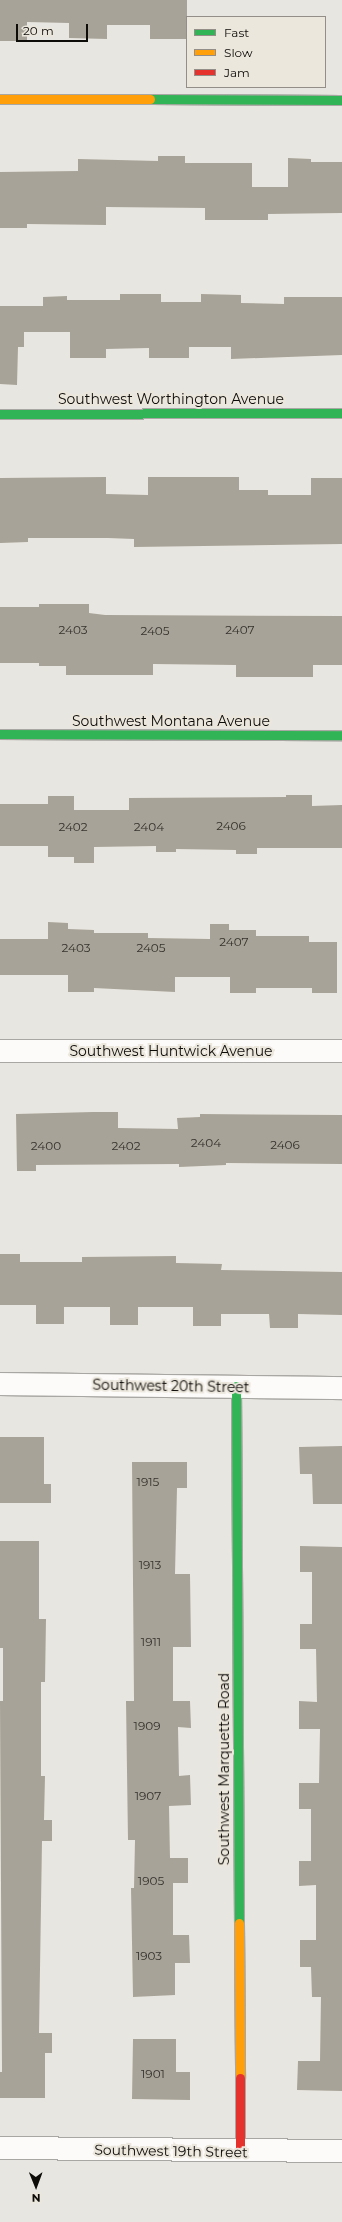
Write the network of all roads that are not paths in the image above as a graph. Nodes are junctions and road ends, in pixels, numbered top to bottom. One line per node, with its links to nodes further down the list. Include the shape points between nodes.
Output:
1 (0, 99): 2 (street)
2 (342, 100)
3 (342, 413): 4 (street, Southwest Worthington Avenue)
4 (0, 414)
5 (0, 734): 6 (street, Southwest Montana Avenue)
6 (342, 735)
7 (0, 1051): 8 (street, Southwest Huntwick Avenue)
8 (342, 1052)
9 (0, 1384): 10 (street, Southwest 20th Street)
10 (236, 1386): 11 (street, Southwest 20th Street); 13 (street, Southwest Marquette Road)
11 (342, 1388)
12 (0, 2148): 13 (street, Southwest 19th Street)
13 (240, 2152): 14 (street, Southwest 19th Street)
14 (342, 2152)

